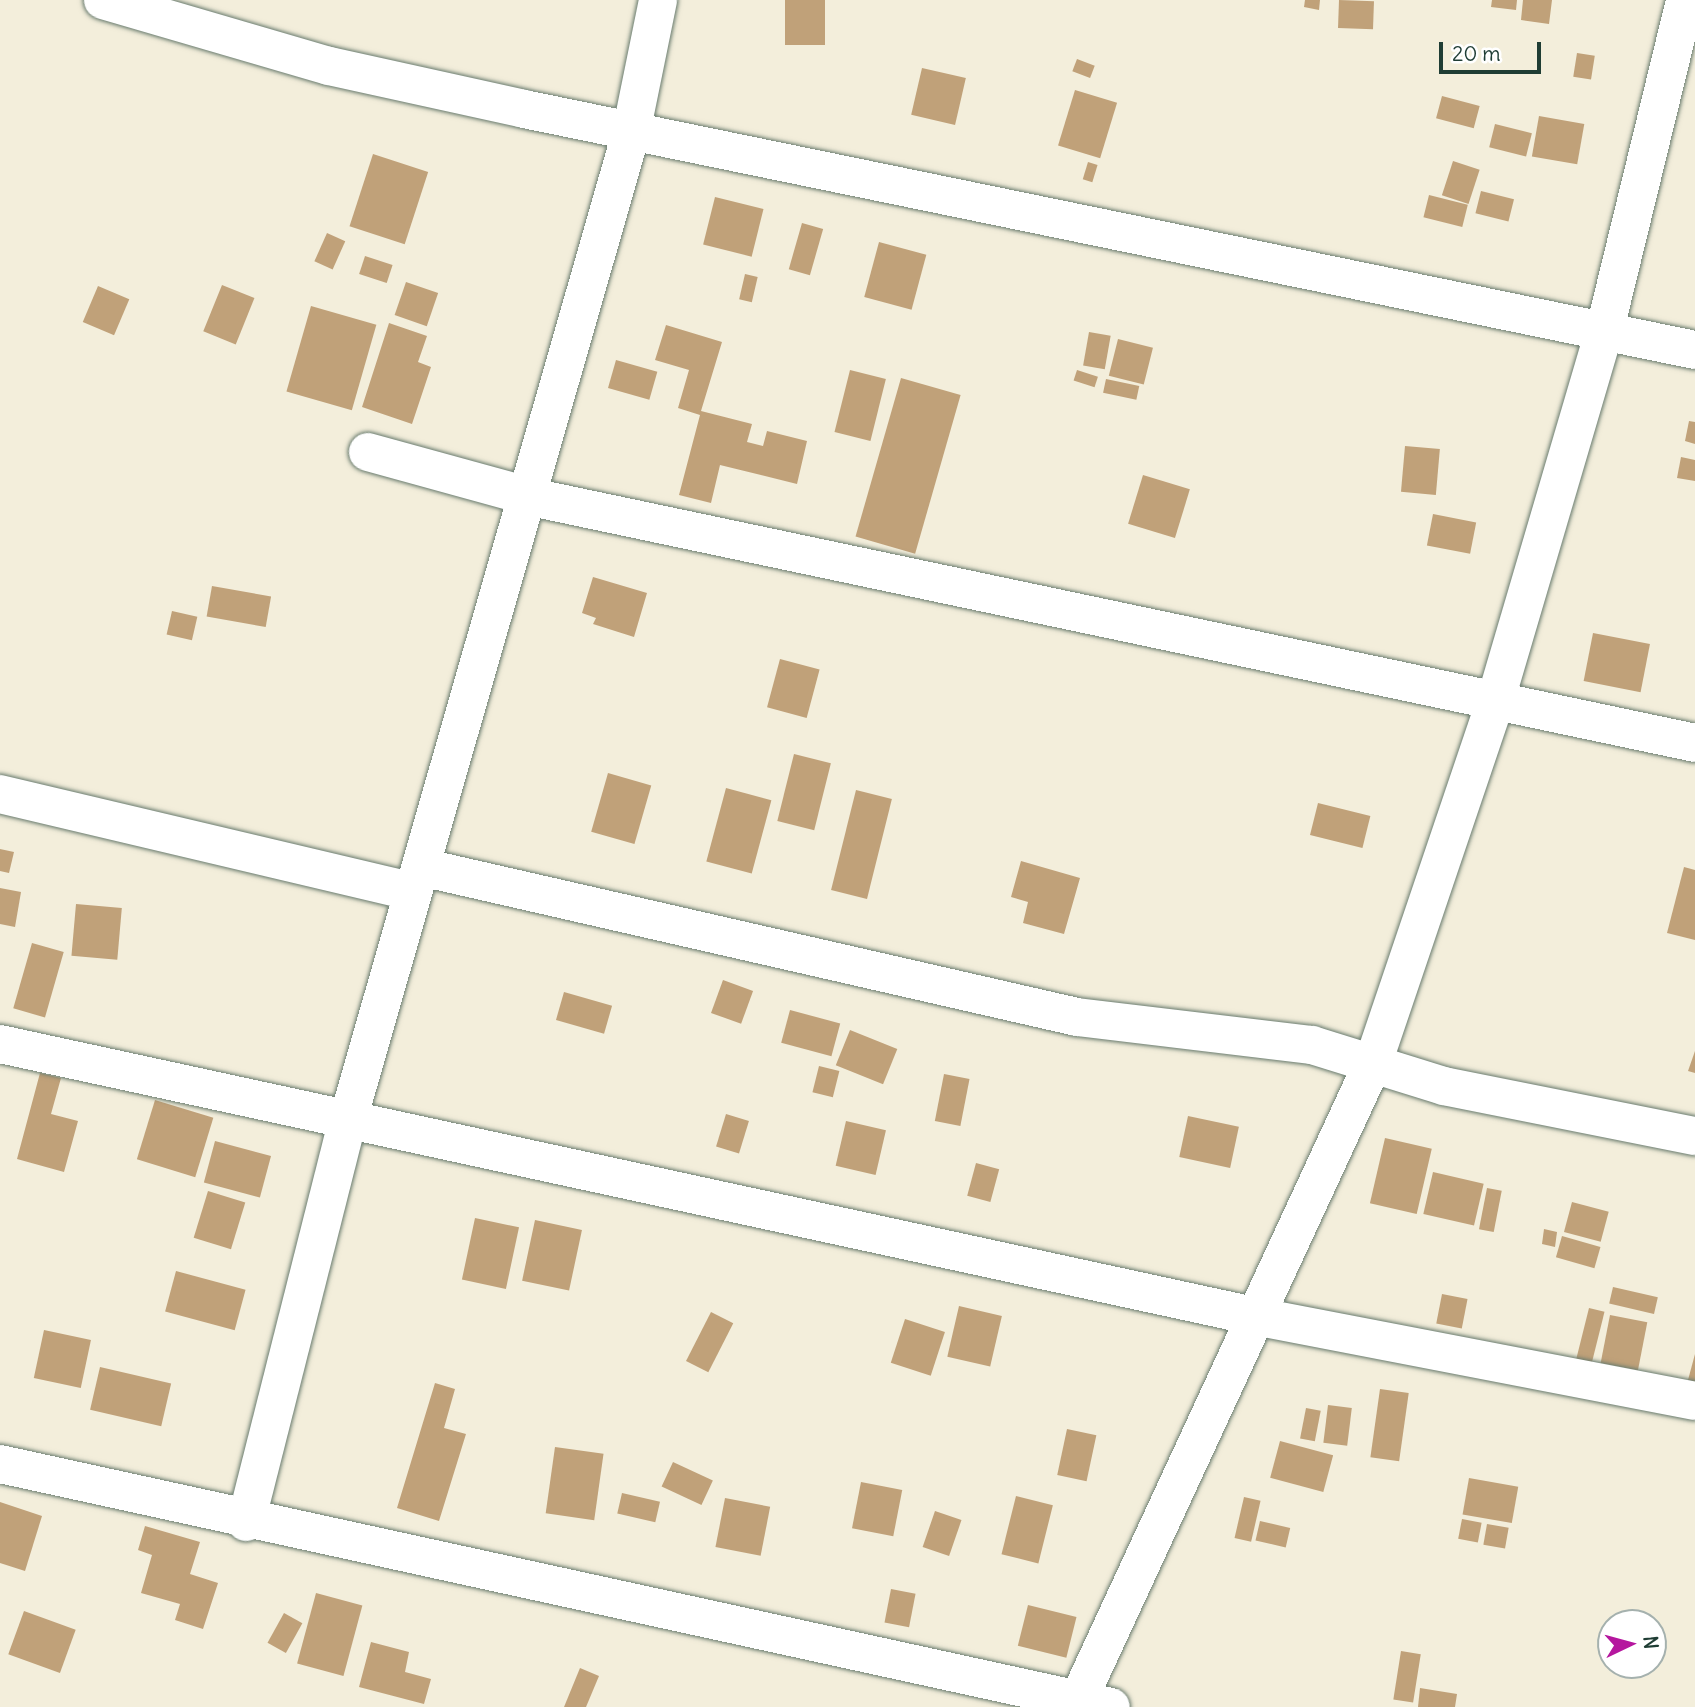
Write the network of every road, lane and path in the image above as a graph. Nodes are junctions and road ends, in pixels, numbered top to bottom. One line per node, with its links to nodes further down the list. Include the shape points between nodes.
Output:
1 (103, 0): 4 (street, via 329,66)
2 (658, 0): 4 (street)
3 (1685, 0): 5 (street)
4 (631, 133): 5 (street); 8 (street)
5 (1605, 329): 6 (street); 9 (street)
6 (1695, 350)
7 (368, 452): 8 (street)
8 (531, 497): 9 (street); 12 (street)
9 (1496, 698): 10 (street); 14 (street)
10 (1695, 743)
11 (0, 794): 12 (street)
12 (417, 880): 14 (street, via 1077,1017 1312,1045); 15 (street)
13 (0, 1044): 15 (street)
14 (1373, 1063): 16 (street, via 1444,1086); 17 (street)
15 (349, 1116): 17 (street); 20 (street)
16 (1695, 1136)
17 (1254, 1317): 18 (street); 21 (street)
18 (1695, 1401)
19 (0, 1464): 20 (street)
20 (246, 1522): 21 (street)
21 (1088, 1705)

